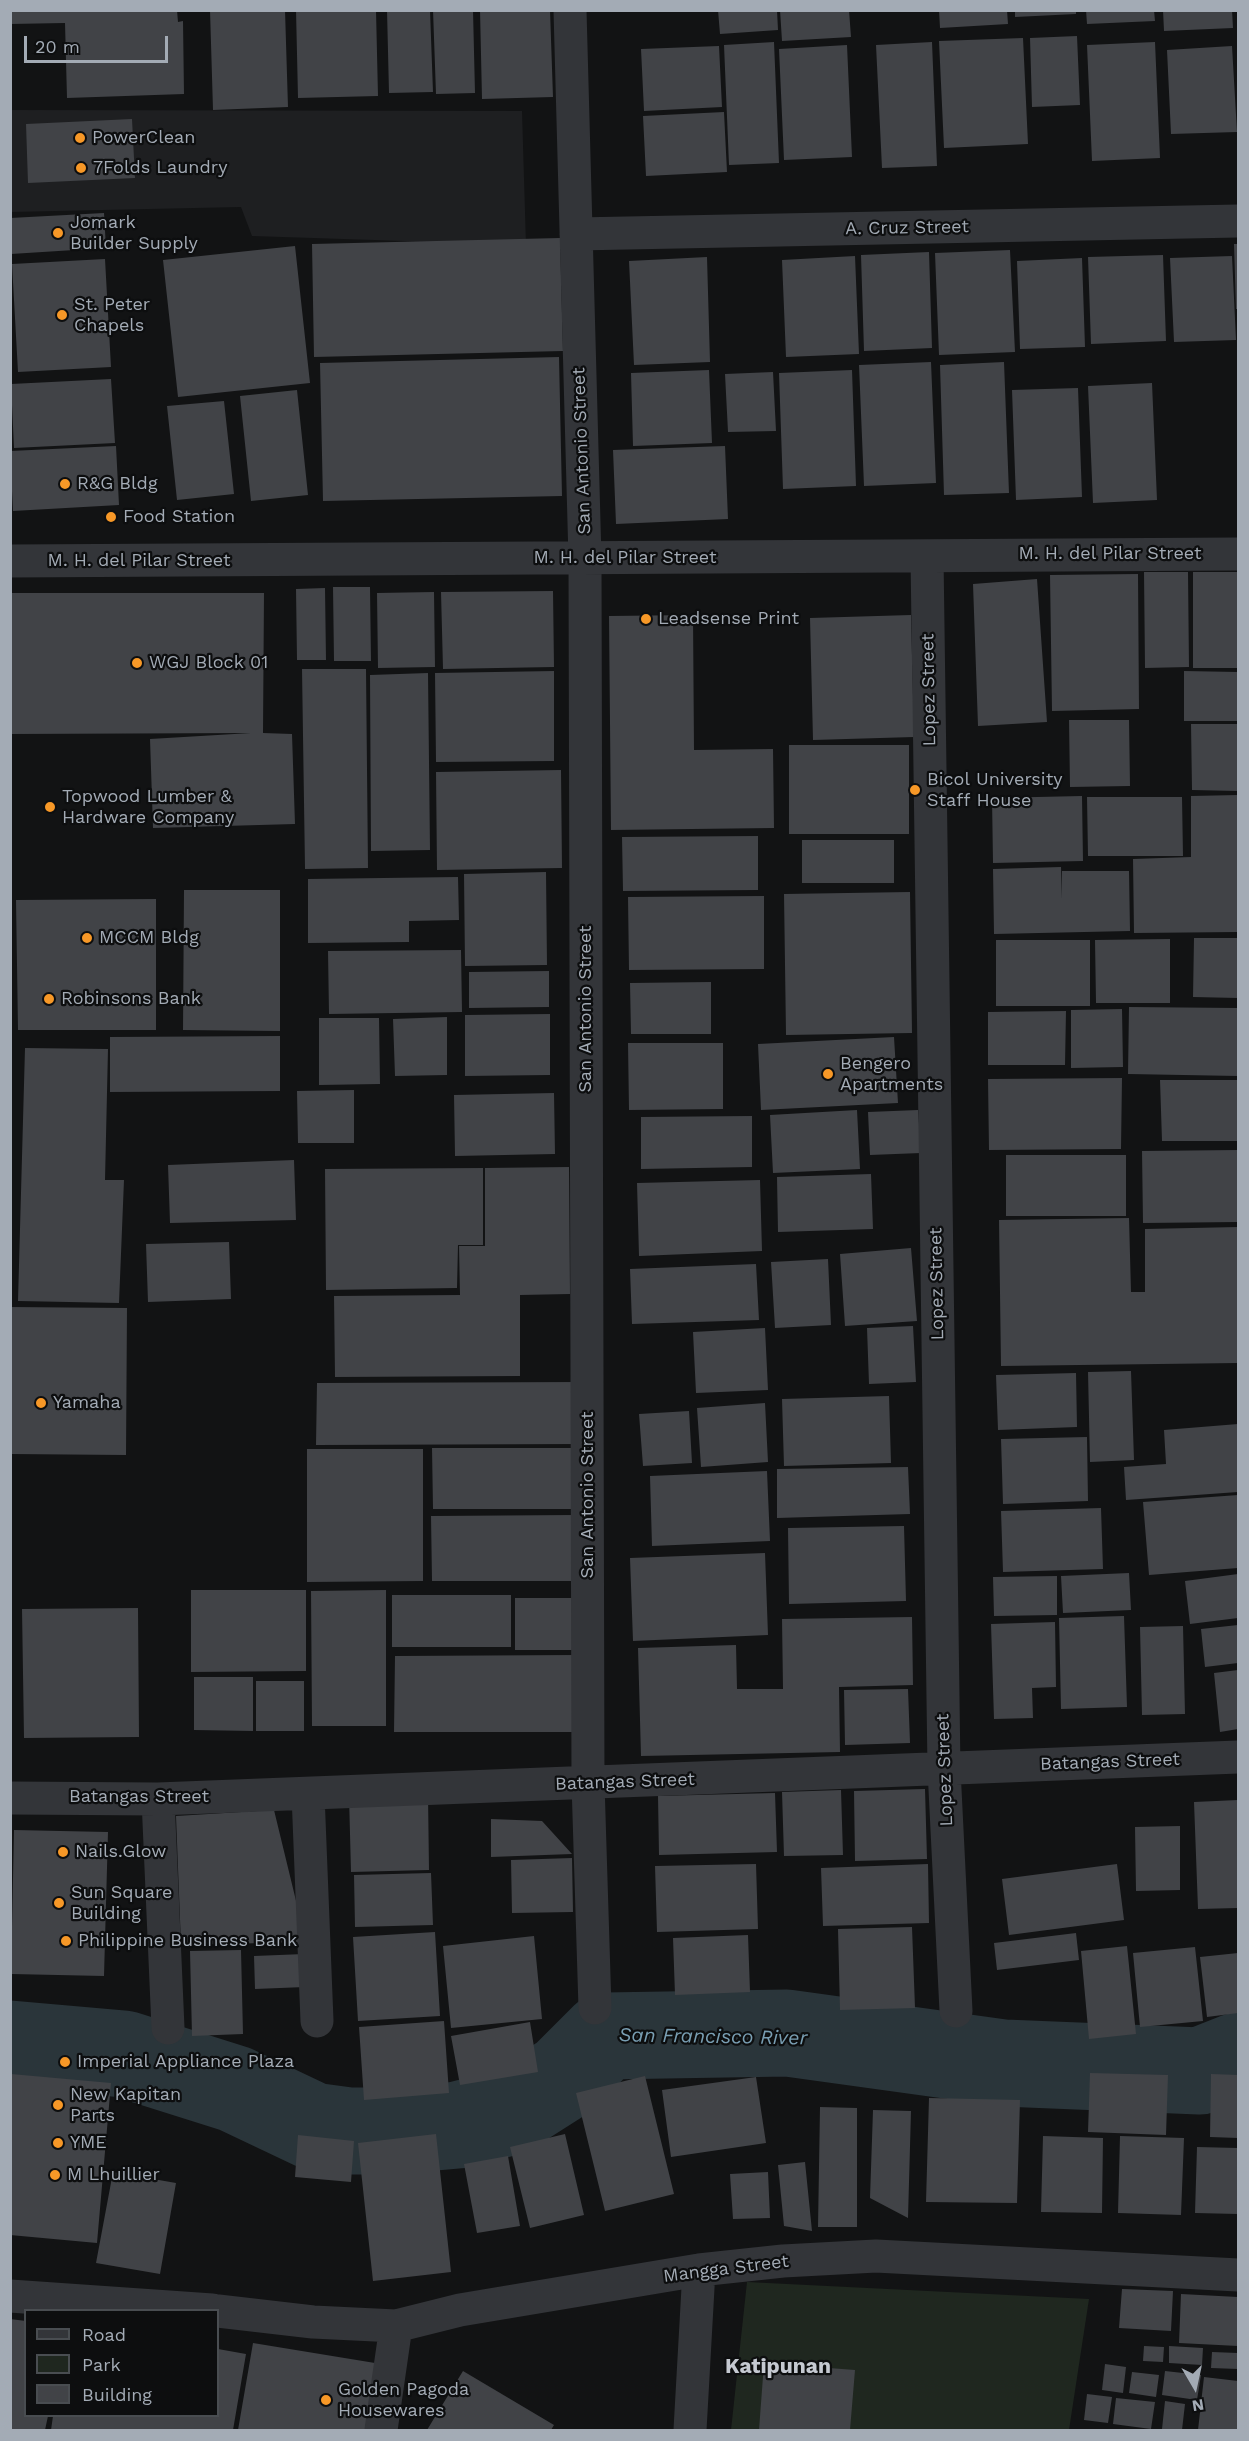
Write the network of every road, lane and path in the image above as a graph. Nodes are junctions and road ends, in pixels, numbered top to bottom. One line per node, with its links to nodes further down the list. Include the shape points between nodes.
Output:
1 (570, 10): 3 (street, San Antonio Street)
2 (1239, 220): 3 (street, A. Cruz Street)
3 (576, 234): 6 (street, San Antonio Street)
4 (1239, 554): 5 (street, M. H. del Pilar Street)
5 (927, 556): 6 (street, M. H. del Pilar Street); 9 (street, Lopez Street)
6 (585, 559): 7 (street, M. H. del Pilar Street); 10 (street, San Antonio Street)
7 (10, 561)
8 (1239, 1757): 9 (street, Batangas Street)
9 (944, 1769): 10 (street, Batangas Street); 15 (street, Lopez Street)
10 (588, 1783): 11 (street, Batangas Street); 14 (street, San Antonio Street)
11 (308, 1794): 13 (street, Batangas Street); 16 (street)
12 (10, 1798): 13 (street, Batangas Street)
13 (158, 1799): 17 (street)
14 (595, 2008)
15 (956, 2011)
16 (317, 2022)
17 (168, 2028)
18 (699, 2270): 19 (street, Mangga Street, via 876,2256); 23 (street, Mangga Street, via 460,2310); 25 (street)
19 (1239, 2275)
20 (10, 2296): 21 (street)
21 (198, 2309)
22 (219, 2311): 23 (street, Mangga Street)
23 (396, 2326): 24 (street)
24 (381, 2430)
25 (690, 2430)

